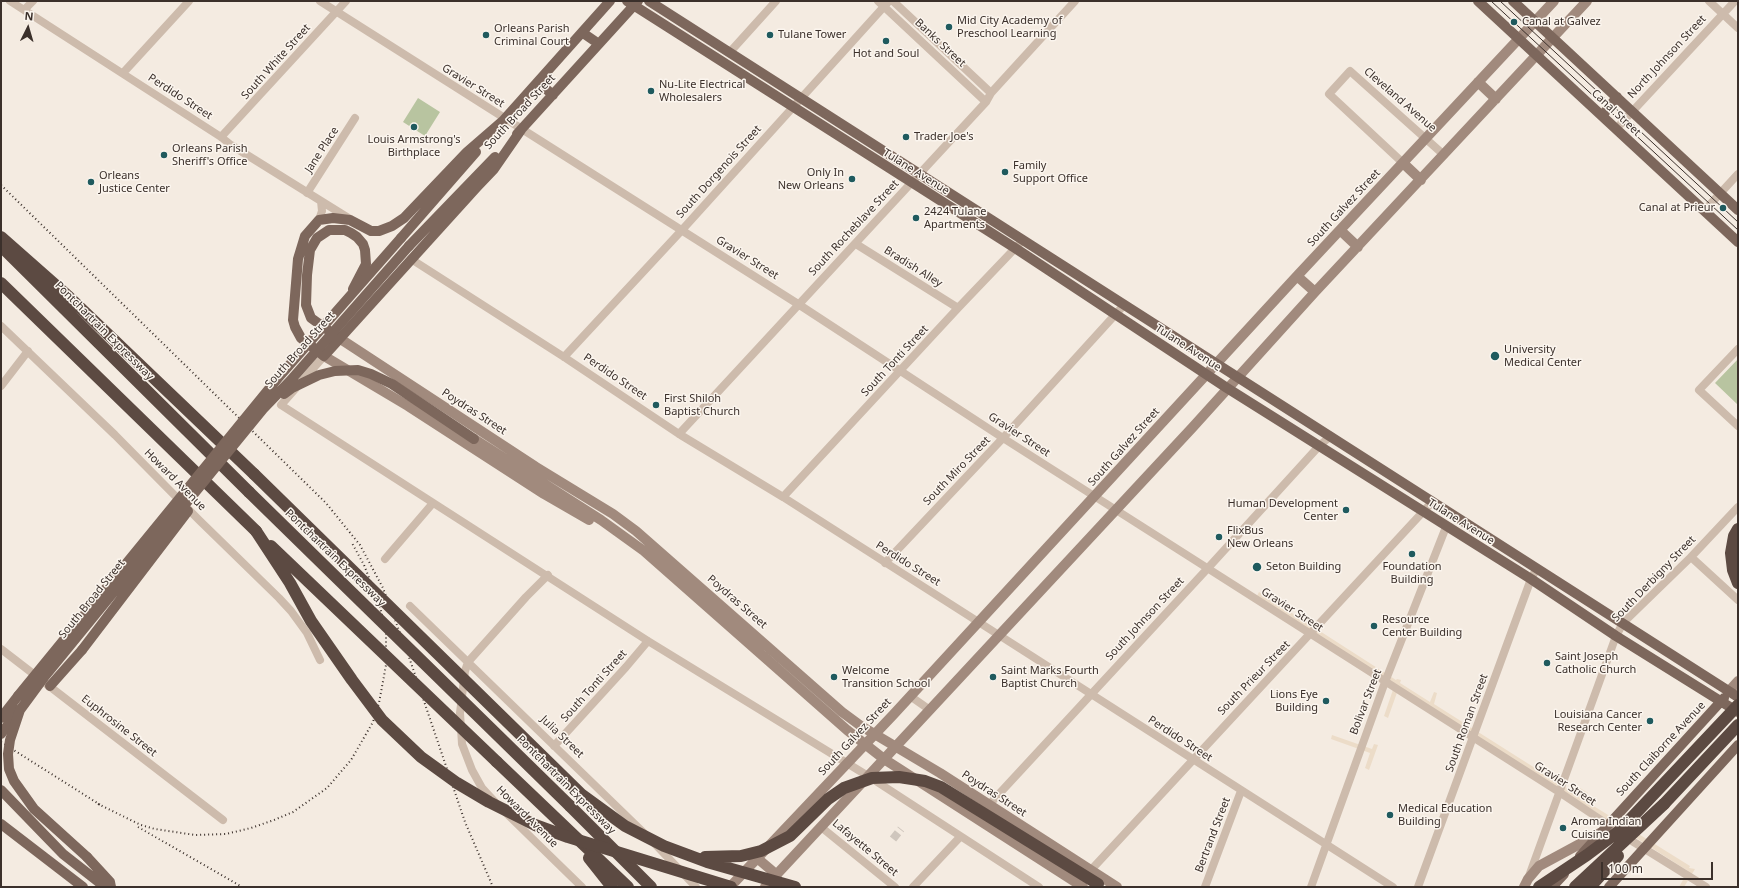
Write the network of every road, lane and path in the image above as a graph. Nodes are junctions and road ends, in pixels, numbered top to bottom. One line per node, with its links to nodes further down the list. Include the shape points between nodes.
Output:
1 (10, 1): 19 (street, Perdido Street)
2 (33, 1): 19 (street)
3 (189, 1): 30 (street)
4 (320, 1): 20 (street, Gravier Street)
5 (346, 1): 20 (street, South White Street)
6 (610, 1): 24 (main road, South Broad Street)
7 (649, 1): 28 (main road, Tulane Avenue)
8 (776, 1): 28 (street)
9 (893, 1): 33 (street, Banks Street)
10 (1075, 1): 33 (street, South Rocheblave Street)
11 (1478, 1): 25 (main road, Canal Street)
12 (1513, 1): 22 (main road, Canal Street)
13 (1554, 1): 22 (street, South Galvez Street)
14 (1587, 1): 26 (street)
15 (1709, 1): 21 (street)
16 (1734, 1): 21 (street, North Johnson Street)
17 (633, 3): 27 (main road, South Broad Street); 39 (main road, Tulane Avenue)
18 (884, 3): 35 (street, South Dorgenois Street); 38 (street, Banks Street)
19 (24, 10): 30 (street, Perdido Street)
20 (336, 12): 43 (street, Gravier Street); 46 (street, South White Street)
21 (1723, 14): 23 (street); 40 (street, North Johnson Street)
22 (1535, 22): 25 (street, South Galvez Street); 26 (main road, Canal Street)
23 (1738, 28)
24 (583, 33): 27 (main road); 31 (main road, South Broad Street)
25 (1519, 38): 29 (main road, Canal Street); 32 (street, South Galvez Street)
26 (1552, 38): 29 (street); 36 (main road, Canal Street)
27 (599, 44): 34 (main road, South Broad Street)
28 (730, 52): 35 (main road, Tulane Avenue)
29 (1536, 55): 37 (street); 41 (main road, Canal Street)
30 (122, 73): 46 (street, Perdido Street)
31 (538, 82): 34 (main road); 43 (main road, South Broad Street)
32 (1478, 82): 37 (street); 47 (street, South Galvez Street)
33 (991, 93): 38 (street, South Rocheblave Street)
34 (553, 95): 45 (main road, South Broad Street)
35 (802, 97): 39 (street, South Dorgenois Street); 50 (main road, Tulane Avenue)
36 (1617, 98): 40 (main road, Canal Street); 41 (main road)
37 (1496, 99): 48 (street)
38 (986, 102): 50 (street, South Rocheblave Street)
39 (792, 108): 53 (main road, Tulane Avenue); 61 (street, South Dorgenois Street)
40 (1632, 111): 44 (street, North Johnson Street); 55 (main road, Canal Street)
41 (1602, 116): 44 (main road, Canal Street)
42 (355, 118): 54 (street, Jane Place)
43 (505, 119): 45 (street, Gravier Street); 60 (main road, via 467,152 398,223 386,229 371,231); 74 (main road, South Broad Street, bridge)
44 (1616, 129): 58 (main road, Canal Street)
45 (521, 130): 61 (street, Gravier Street); 70 (main road, via 494,169); 91 (main road, South Broad Street, bridge, via 409,246)
46 (222, 137): 54 (street, Perdido Street)
47 (1426, 138): 48 (street, Cleveland Avenue); 49 (street, South Galvez Street); 49 (street, Cleveland Avenue, via 1350,71 1329,94)
48 (1444, 155): 52 (street)
49 (1403, 163): 52 (street); 62 (street, South Galvez Street)
50 (919, 174): 53 (street, South Rocheblave Street); 64 (main road, Tulane Avenue)
51 (1738, 174): 55 (street)
52 (1421, 180): 68 (street)
53 (910, 183): 66 (street, South Rocheblave Street); 69 (main road, Tulane Avenue)
54 (307, 193): 56 (street, Perdido Street)
55 (1720, 193): 57 (main road, Canal Street); 58 (street)
56 (320, 201): 59 (street, via 322,211); 60 (street, Perdido Street)
57 (1738, 210)
58 (1704, 211): 65 (main road, Canal Street)
59 (319, 220): 60 (main road); 83 (main road, via 305,236 301,246 293,320 301,338)
60 (350, 220)
61 (682, 230): 75 (street, Gravier Street); 84 (street, South Dorgenois Street)
62 (1340, 230): 68 (street); 71 (street, South Galvez Street)
63 (1, 237): 173 (highway, bridge, via 68,297 254,474 581,794 625,826)
64 (1023, 240): 69 (street, South Tonti Street); 76 (main road, Tulane Avenue)
65 (1738, 242)
66 (856, 244): 75 (street, South Rocheblave Street); 77 (street, Bradish Alley)
67 (1, 246): 185 (highway, Pontchartrain Expressway, bridge)
68 (1358, 247): 73 (street)
69 (1015, 248): 77 (street, South Tonti Street); 78 (main road, Tulane Avenue)
70 (411, 259): 80 (main road); 84 (street, Perdido Street)
71 (1297, 276): 73 (street); 85 (street, South Galvez Street)
72 (1, 283): 109 (highway)
73 (1315, 292): 88 (street)
74 (348, 297): 80 (main road, bridge, via 366,264 365,250 357,237 344,230 330,230 322,233 310,250 306,305 311,318); 143 (main road, South Broad Street, bridge, via 278,378)
75 (798, 304): 86 (street, Gravier Street); 93 (street, South Rocheblave Street)
76 (1124, 305): 78 (street, South Miro Street); 85 (main road, Tulane Avenue)
77 (958, 308): 86 (street, South Tonti Street)
78 (1116, 316): 87 (main road, Tulane Avenue); 95 (street, South Miro Street)
79 (1, 326): 82 (street, Howard Avenue)
80 (339, 338): 83 (main road); 146 (street, Poydras Street, via 636,531 842,712)
81 (1738, 349): 92 (street, via 1699,390)
82 (28, 351): 89 (street); 102 (street, Howard Avenue)
83 (324, 356): 103 (street, South Broad Street, via 281,405); 110 (street, via 408,406 544,494)
84 (564, 357): 93 (street, Perdido Street)
85 (1216, 364): 87 (street, South Galvez Street); 88 (main road, Tulane Avenue)
86 (900, 371): 95 (street, Gravier Street); 99 (street, South Tonti Street)
87 (1206, 374): 90 (main road, Tulane Avenue); 100 (street, South Galvez Street)
88 (1237, 377): 90 (street); 94 (main road, Tulane Avenue)
89 (1, 386)
90 (1227, 388): 97 (main road, Tulane Avenue); 105 (street)
91 (263, 409): 96 (main road, bridge, via 292,388 319,375 358,370 392,384); 98 (main road, South Broad Street, bridge)
92 (1738, 426)
93 (679, 434): 99 (street, Perdido Street)
94 (1331, 436): 97 (street, South Johnson Street); 101 (main road, Tulane Avenue)
95 (1003, 438): 100 (street, Gravier Street); 113 (street, South Miro Street)
96 (474, 439): 110 (street, via 601,520)
97 (1320, 445): 106 (main road, Tulane Avenue); 114 (street, South Johnson Street)
98 (215, 468): 133 (main road, bridge, via 183,518 82,650); 140 (main road, South Broad Street, bridge)
99 (783, 497): 113 (street, Perdido Street)
100 (1095, 497): 105 (street, Gravier Street); 121 (street, South Galvez Street)
101 (1433, 501): 106 (street, South Prieur Street); 115 (main road, Tulane Avenue)
102 (182, 502): 128 (street, Howard Avenue, via 291,611 307,633); 130 (street)
103 (433, 503): 112 (street); 116 (street)
104 (1738, 507): 111 (street, South Derbigny Street)
105 (1116, 509): 114 (street, Gravier Street); 123 (street)
106 (1424, 512): 107 (main road, Tulane Avenue); 124 (street, South Prieur Street)
107 (1446, 527): 117 (main road, Tulane Avenue); 132 (street, Bolivar Street)
108 (1738, 528): 118 (highway, via 1732,544 1731,557)
109 (256, 531): 161 (highway, bridge); 187 (highway, bridge, via 311,621 352,680 382,720 421,758 489,802 535,825)
110 (644, 551): 148 (street)
111 (1691, 557): 119 (street); 122 (street, South Derbigny Street)
112 (385, 559)
113 (885, 563): 121 (street, Perdido Street)
114 (1208, 568): 124 (street, Gravier Street); 135 (street, South Johnson Street)
115 (1537, 568): 117 (street, South Roman Street); 122 (main road, Tulane Avenue)
116 (548, 576): 126 (street); 129 (street)
117 (1531, 579): 125 (main road, Tulane Avenue); 147 (street, South Roman Street)
118 (1738, 583)
119 (1738, 600)
120 (410, 606): 129 (street, Julia Street)
121 (978, 622): 123 (street, Perdido Street); 136 (street, South Galvez Street)
122 (1623, 623): 125 (street, South Derbigny Street); 134 (main road, Tulane Avenue)
123 (999, 635): 135 (street, Perdido Street); 141 (street)
124 (1310, 635): 132 (street, Gravier Street); 153 (street, South Prieur Street)
125 (1616, 636): 138 (main road, Tulane Avenue); 158 (street, South Derbigny Street)
126 (648, 641): 150 (street, South Tonti Street); 154 (street)
127 (1, 649): 130 (street, Euphrosine Street)
128 (320, 660)
129 (468, 662): 150 (street, Julia Street); 182 (street, Howard Avenue, via 460,713 462,744 472,770 482,788 514,823)
130 (38, 677): 133 (street, Euphrosine Street); 143 (street)
131 (1738, 681): 134 (street, South Claiborne Avenue)
132 (1385, 682): 147 (street, Gravier Street); 171 (street, Bolivar Street)
133 (50, 686): 163 (street, Euphrosine Street)
134 (1729, 691): 137 (main road, Tulane Avenue); 138 (main road, South Claiborne Avenue)
135 (1090, 694): 153 (street, Perdido Street); 160 (street, South Johnson Street)
136 (910, 696): 141 (street); 146 (street, South Galvez Street)
137 (1738, 697)
138 (1721, 702): 142 (main road, Tulane Avenue); 166 (main road, South Claiborne Avenue)
139 (1738, 705): 199 (highway, bridge, via 1619,831)
140 (20, 710): 145 (main road, South Broad Street); 181 (main road, bridge, via 8,754 9,769 14,781 34,809 87,857 110,882)
141 (930, 710): 151 (street)
142 (1738, 712)
143 (3, 716)
144 (1738, 725): 159 (highway)
145 (1, 734)
146 (874, 734): 148 (street, South Galvez Street); 151 (street, Poydras Street)
147 (1473, 738): 158 (street, Gravier Street); 198 (street, South Roman Street)
148 (864, 744): 152 (street); 154 (street, South Galvez Street)
149 (1738, 745): 172 (main road)
150 (554, 746): 186 (street, Julia Street, via 641,829)
151 (895, 747): 152 (street); 160 (street, Poydras Street)
152 (884, 759): 155 (street); 162 (street)
153 (1192, 759): 157 (street, Perdido Street); 175 (street, South Prieur Street)
154 (848, 763): 155 (street); 164 (street, South Galvez Street)
155 (868, 776): 167 (street); 169 (street)
156 (1, 790): 180 (main road, via 63,854)
157 (1241, 791): 171 (street, Perdido Street); 195 (street, Bertrand Street)
158 (1559, 792): 166 (street, Gravier Street); 177 (street, South Derbigny Street)
159 (1664, 804): 201 (highway, bridge); 202 (highway, bridge)
160 (989, 805): 162 (street, South Johnson Street); 175 (street, Poydras Street)
161 (556, 819): 183 (highway); 184 (highway)
162 (976, 819): 193 (street)
163 (223, 820)
164 (792, 823): 170 (street); 174 (street, South Galvez Street)
165 (1, 824): 179 (main road)
166 (1608, 825): 168 (main road, South Claiborne Avenue); 172 (street, Gravier Street)
167 (821, 827): 170 (street); 190 (street, Lafayette Street)
168 (1600, 833): 177 (street, South Claiborne Avenue, via 1539,866); 200 (main road, South Claiborne Avenue)
169 (960, 837): 191 (street); 192 (street)
170 (809, 840): 176 (street)
171 (1326, 845): 196 (street, Bolivar Street); 197 (street, Perdido Street)
172 (1643, 849): 203 (main road); 204 (street, Gravier Street)
173 (689, 856): 178 (highway, bridge, via 741,856 761,851 790,836 828,799 844,788 872,778 899,777 926,781 941,787); 189 (highway, bridge)
174 (757, 858): 176 (street); 187 (street, South Galvez Street)
175 (1091, 870): 194 (street, Poydras Street)
176 (777, 875): 188 (street)
177 (1526, 883)
178 (1100, 886)
179 (83, 887)
180 (105, 887)
181 (111, 887)
182 (582, 887)
183 (612, 887)
184 (628, 887)
185 (651, 887)
186 (696, 887)
187 (731, 887)
188 (765, 887)
189 (795, 887)
190 (895, 887)
191 (913, 887)
192 (1039, 887)
193 (1083, 887)
194 (1117, 887)
195 (1205, 887)
196 (1311, 887)
197 (1393, 887)
198 (1418, 887)
199 (1539, 887)
200 (1552, 887)
201 (1575, 887)
202 (1590, 887)
203 (1609, 887)
204 (1706, 887)

